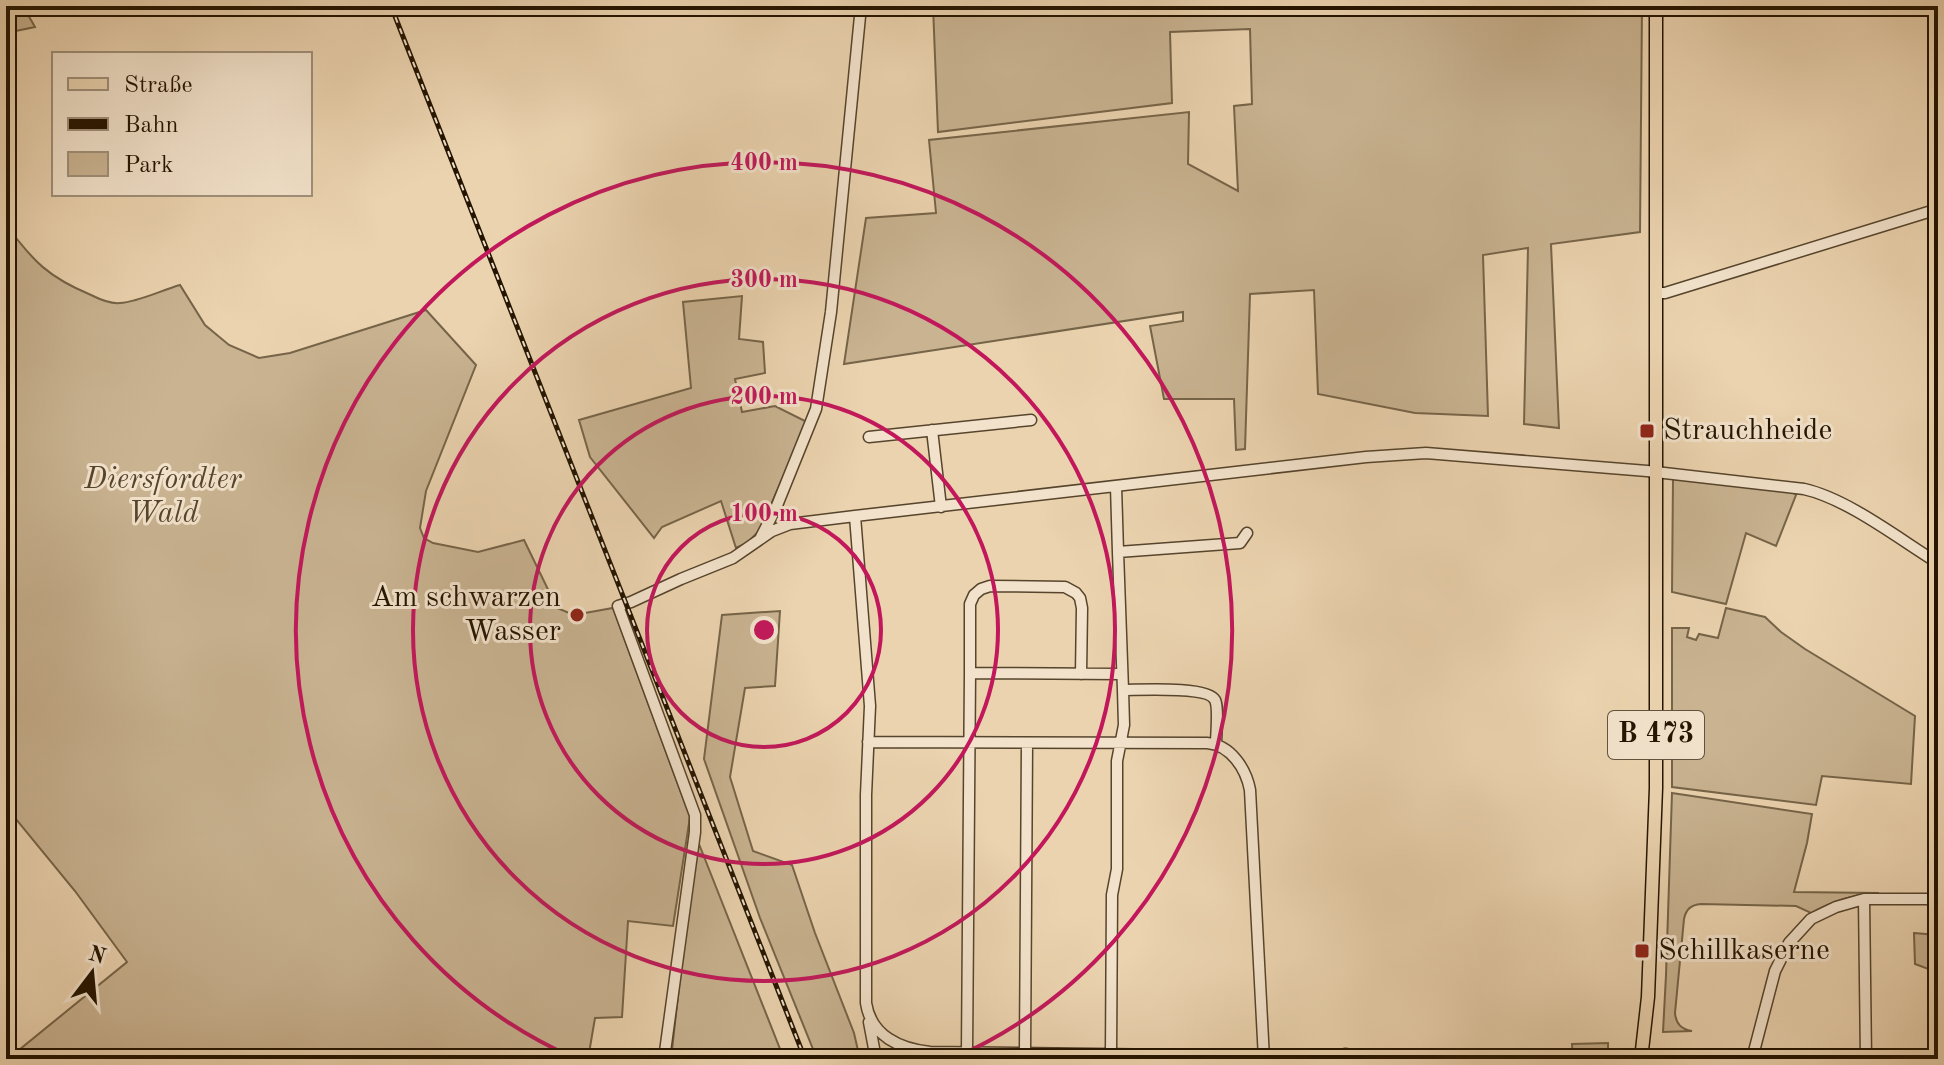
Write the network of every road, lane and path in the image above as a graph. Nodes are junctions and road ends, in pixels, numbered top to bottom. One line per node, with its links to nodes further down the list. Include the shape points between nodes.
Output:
1 (861, 6): 11 (street, via 816,409)
2 (1656, 6): 4 (main road, B 473)
3 (1938, 209): 4 (street)
4 (1656, 293): 8 (main road, B 473)
5 (1031, 420): 6 (street)
6 (932, 430): 7 (street); 10 (street)
7 (869, 437)
8 (1656, 469): 9 (street, via 1426,453); 17 (street, via 1818,493); 39 (main road, B 473, via 1656,788)
9 (1116, 486): 10 (street); 16 (street)
10 (941, 507): 12 (street)
11 (776, 508): 13 (street, via 778,517); 15 (street)
12 (855, 516): 13 (street); 22 (street, via 870,706)
13 (790, 524): 15 (street)
14 (1247, 533): 16 (street, via 1240,543)
15 (760, 538): 36 (street, via 733,558 618,606 695,815)
16 (1118, 552): 20 (street)
17 (1938, 563)
18 (970, 673): 19 (street); 19 (street, via 974,595 990,586 1044,586 1068,587 1080,598); 23 (street)
19 (1081, 674): 20 (street)
20 (1122, 674): 21 (street)
21 (1123, 690): 25 (street); 26 (street, via 1210,695 1216,703)
22 (868, 742): 23 (street); 29 (street)
23 (970, 742): 24 (street); 30 (street)
24 (1027, 743): 25 (street); 31 (street)
25 (1120, 743): 26 (street); 32 (street)
26 (1216, 744): 34 (street, via 1240,765 1250,790)
27 (1864, 899): 28 (street); 40 (street, via 1811,919 1789,943 1775,971); 41 (street)
28 (1938, 901)
29 (869, 1016): 33 (street, via 891,1040); 37 (street)
30 (967, 1052): 31 (street); 33 (street)
31 (1025, 1053): 32 (street)
32 (1111, 1054): 34 (street)
33 (920, 1055)
34 (1263, 1057): 35 (street)
35 (1335, 1058): 38 (street, via 1345,1054)
36 (664, 1059)
37 (876, 1059)
38 (1375, 1059)
39 (1641, 1059)
40 (1752, 1059)
41 (1866, 1059)

